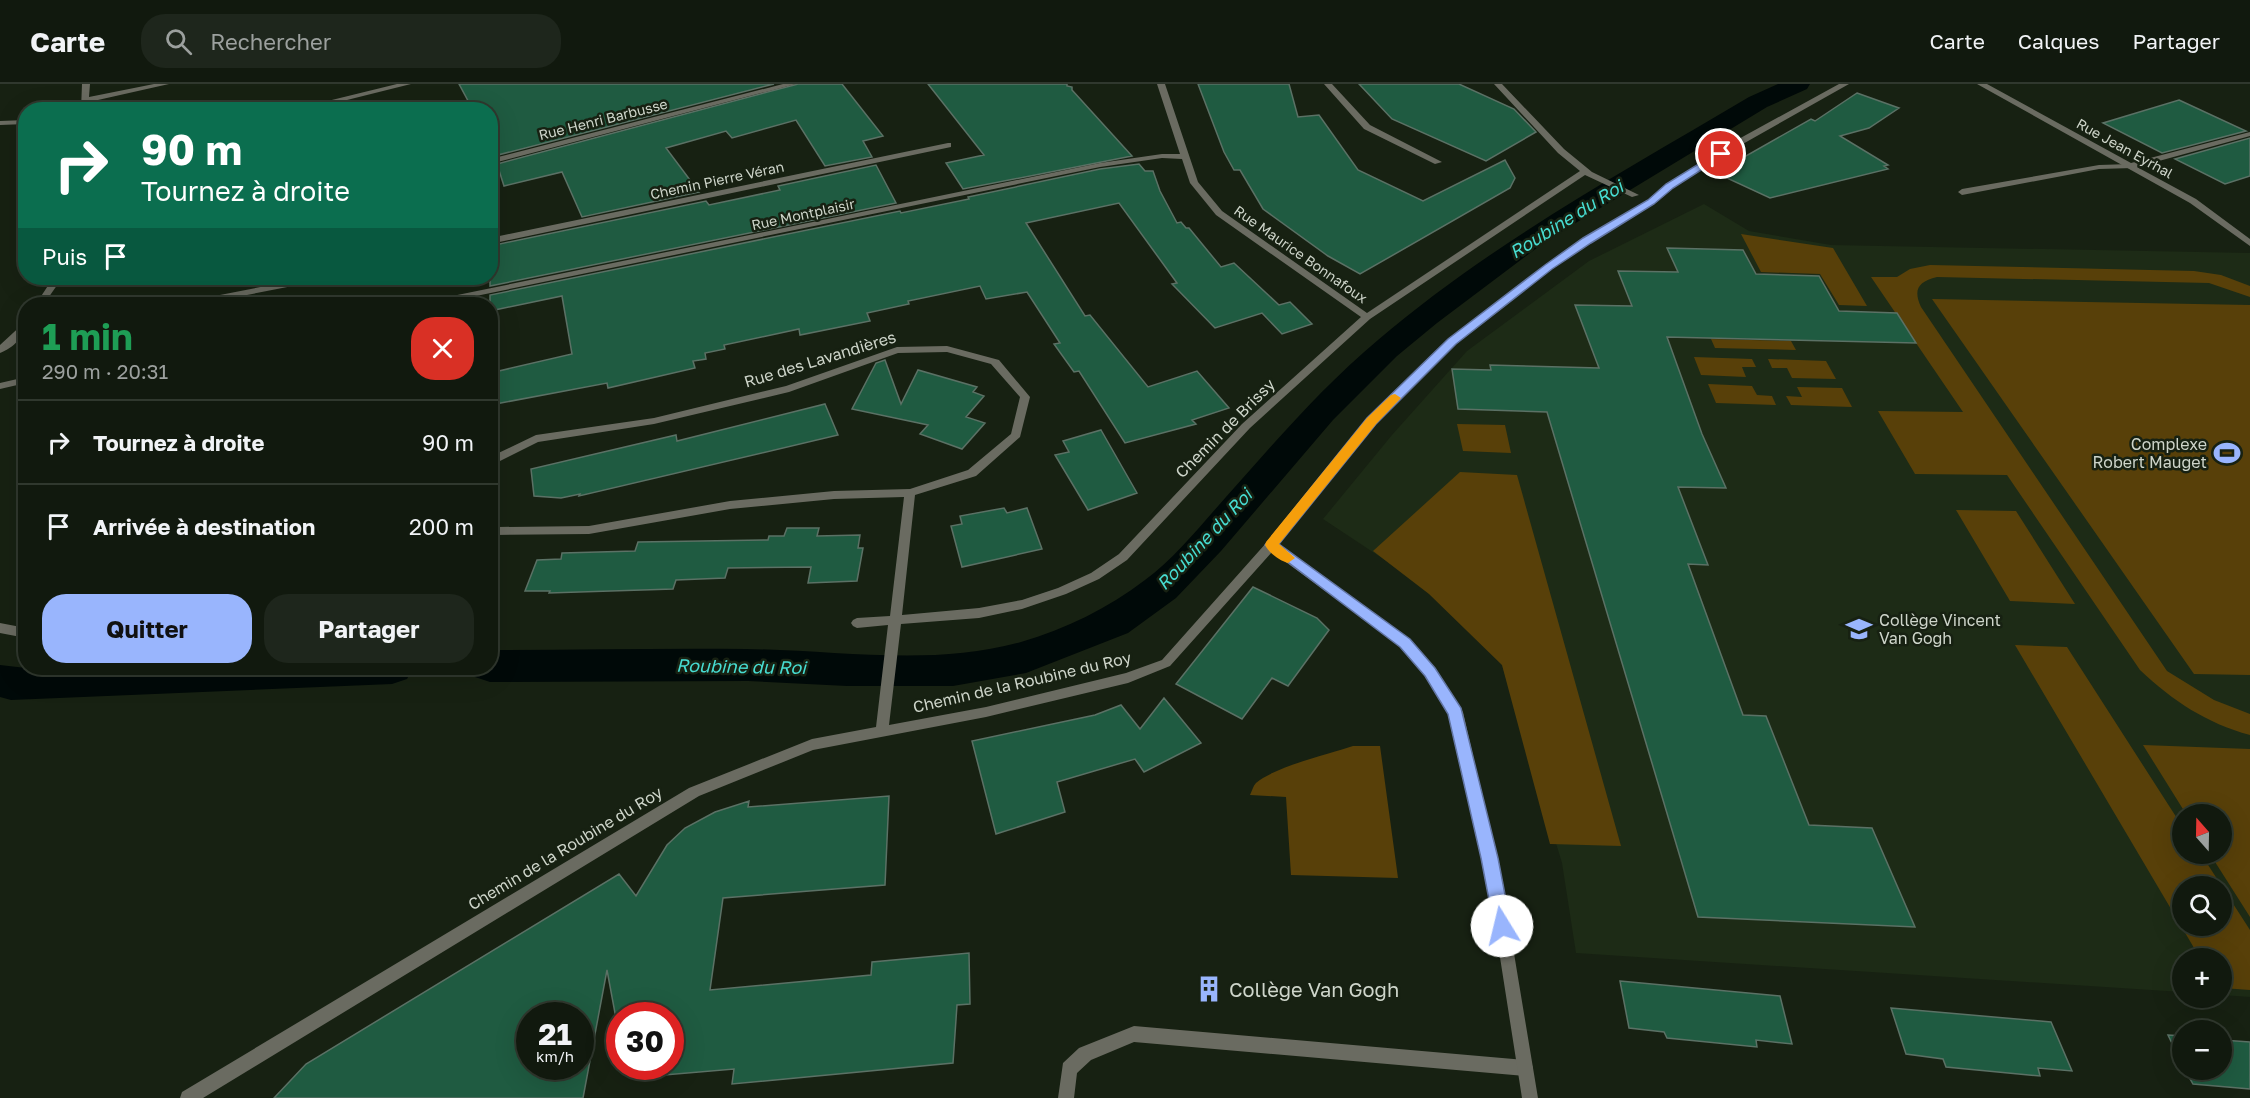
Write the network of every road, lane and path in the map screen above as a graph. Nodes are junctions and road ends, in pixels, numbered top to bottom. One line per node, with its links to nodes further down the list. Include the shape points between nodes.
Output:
1 (86, 84): 10 (street)
2 (165, 84): 10 (street)
3 (407, 84): 11 (street)
4 (792, 84): 17 (street, Rue Henri Barbusse)
5 (1161, 84): 16 (street, Rue Maurice Bonnafoux)
6 (1328, 84): 18 (street, via 1367,127)
7 (1498, 84): 20 (street, via 1561,151)
8 (1845, 84): 38 (street, Chemin de la Roubine du Roy, via 1738,143 1587,240 1452,341 1371,421)
9 (1981, 84): 19 (street, Rue Jean Eyrhal)
10 (86, 100)
11 (329, 102)
12 (18, 122): 13 (street)
13 (0, 123)
14 (2250, 134): 19 (street)
15 (948, 145): 23 (street, Chemin Pierre Véran)
16 (1185, 157): 27 (street, Rue Montplaisir, via 1162,156 1100,165); 28 (street, Rue Maurice Bonnafoux, via 1194,183 1219,213)
17 (498, 160)
18 (1438, 162)
19 (2130, 166): 21 (street); 24 (street, Rue Jean Eyrhal, via 2193,201)
20 (1587, 172): 22 (street); 28 (street, Chemin de Brissy)
21 (1962, 192)
22 (1635, 195)
23 (498, 239)
24 (2250, 243)
25 (283, 285): 26 (street)
26 (224, 297)
27 (460, 297)
28 (1367, 317): 40 (street, Chemin de Brissy, via 1246,426 1123,557 1095,576 1022,604)
29 (18, 334): 31 (street)
30 (18, 341): 31 (street)
31 (11, 342): 32 (street)
32 (0, 350)
33 (18, 382): 34 (street)
34 (0, 386)
35 (498, 458): 36 (street, Rue des Lavandières, via 536,439 654,421 789,389 897,351 947,349 995,362 1025,397 1016,435 972,473)
36 (910, 493): 37 (street, Rue des Lavandières, via 730,504 589,530); 40 (street)
37 (498, 531)
38 (1271, 545): 43 (street, Chemin de la Roubine du Roy, via 1166,663 1117,681); 44 (street, via 1405,643 1456,712 1496,887)
39 (857, 623): 40 (street, Chemin de Brissy)
40 (896, 626): 43 (street)
41 (0, 628): 42 (street)
42 (18, 631)
43 (882, 732): 45 (street, Chemin de la Roubine du Roy, via 812,746 693,792)
44 (1525, 1068): 46 (street, via 1134,1034 1084,1054 1069,1069); 47 (street)
45 (188, 1098)
46 (1066, 1098)
47 (1530, 1098)

